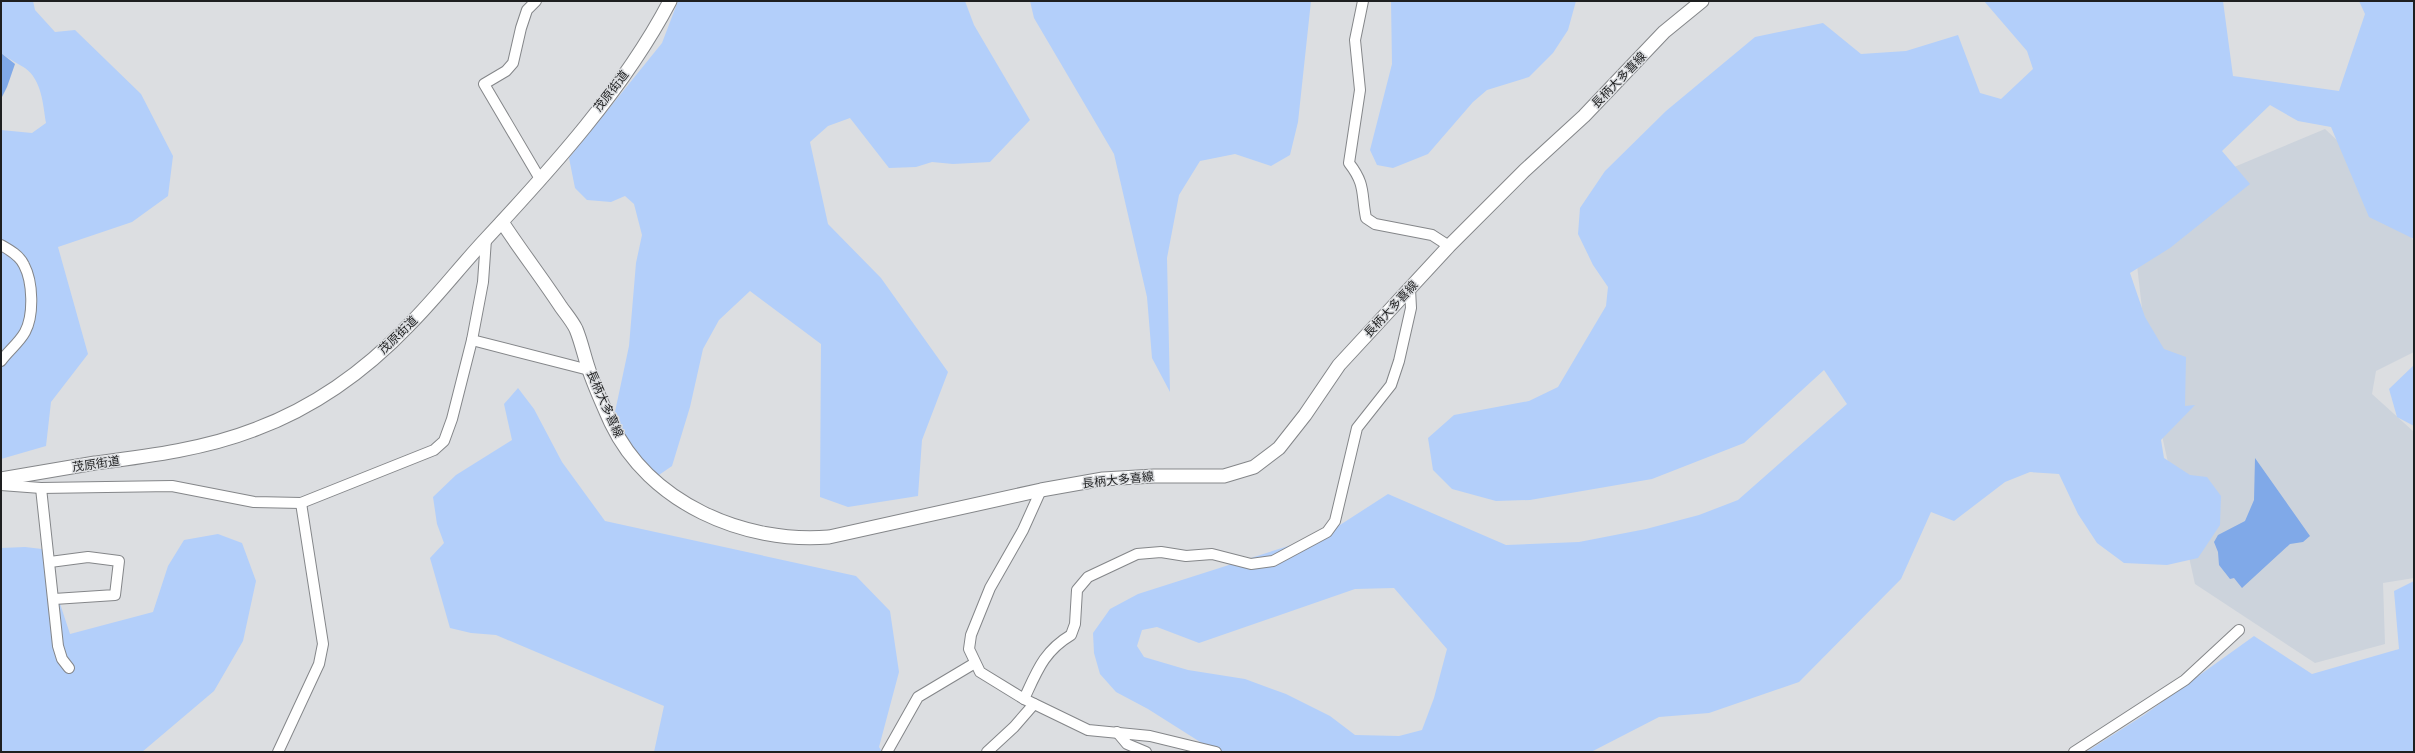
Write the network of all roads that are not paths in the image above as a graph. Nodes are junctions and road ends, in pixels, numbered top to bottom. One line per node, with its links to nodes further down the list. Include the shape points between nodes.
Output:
1 (536, 1): 5 (street, via 528,10 521,28 513,63 506,71 484,84)
2 (670, 1): 5 (main road, 茂原街道, via 653,32 616,86)
3 (1363, 1): 9 (street, via 1355,40 1360,90 1349,163 1360,177 1366,218 1375,224 1432,235)
4 (1702, 1): 9 (main road, 長柄大多喜線, via 1664,32 1584,116)
5 (540, 179): 6 (main road, 茂原街道)
6 (502, 222): 7 (main road, 茂原街道); 13 (main road, 長柄大多喜線, via 576,329)
7 (486, 239): 11 (street, via 483,282); 14 (main road, 茂原街道, via 411,324 384,349 332,391 284,418 234,437 187,449)
8 (1, 245): 12 (street, via 24,265 30,294 28,327)
9 (1449, 246): 10 (main road, 長柄大多喜線)
10 (1410, 289): 17 (main road, 長柄大多喜線, via 1339,365 1305,415 1278,448 1254,467 1224,476 1103,479); 24 (street, via 1411,308 1391,385 1357,428 1335,521 1327,532 1273,561 1251,564 1212,554 1137,554 1088,577 1077,590 1072,635 1057,643 1045,656)
11 (472, 340): 13 (street); 18 (street, via 444,441 434,450)
12 (1, 361)
13 (589, 370): 17 (main road, 長柄大多喜線, via 622,444 653,479 681,501 748,531 803,539 829,537)
14 (1, 479)
15 (1, 485): 16 (street)
16 (41, 488): 18 (street, via 172,486 254,502); 19 (street)
17 (1042, 490): 22 (street, via 990,588 971,635 969,649)
18 (301, 503): 27 (street, via 322,644 319,664)
19 (50, 562): 20 (street); 20 (street, via 88,557 119,561 115,595)
20 (54, 599): 23 (street, via 58,646 62,659)
21 (2239, 630): 32 (street, via 2185,680)
22 (974, 663): 24 (street, via 980,672); 28 (street, via 918,697)
23 (70, 668)
24 (1024, 699): 25 (street)
25 (1034, 704): 26 (street, via 1088,730); 29 (street)
26 (1117, 732): 30 (street, via 1127,744); 31 (street, via 1150,736)
27 (278, 752)
28 (887, 752)
29 (987, 752)
30 (1146, 752)
31 (1216, 752)
32 (2074, 752)

